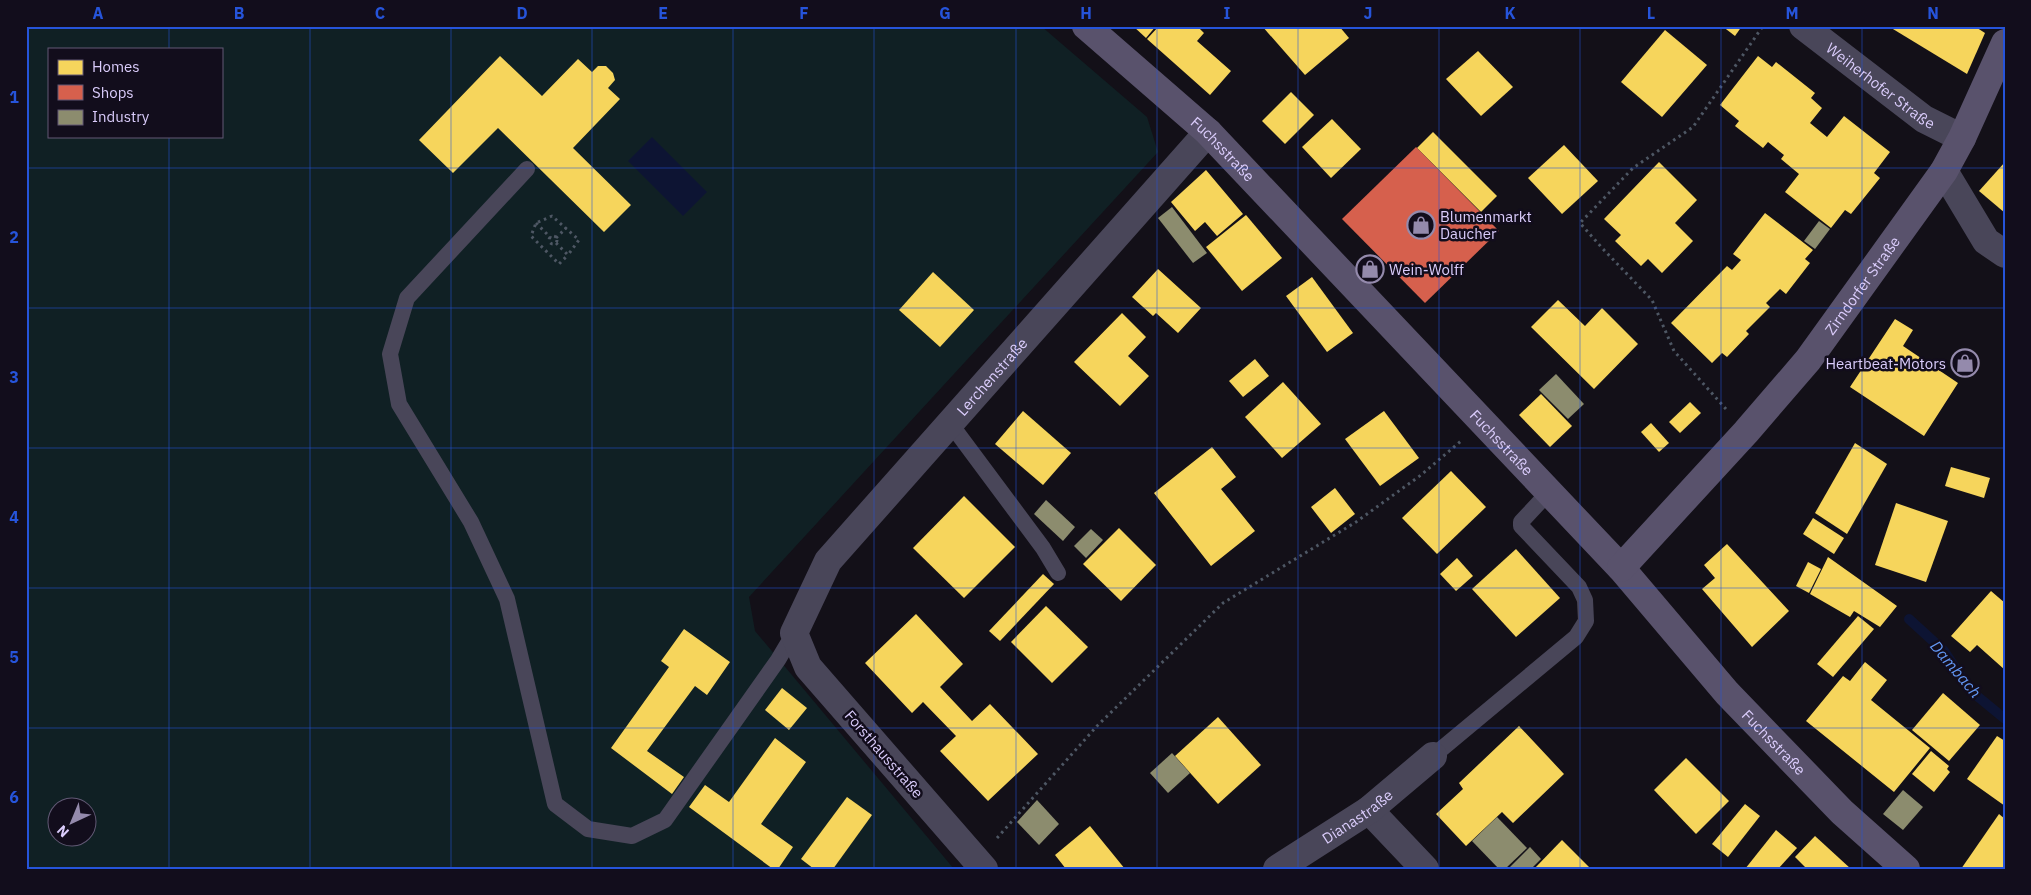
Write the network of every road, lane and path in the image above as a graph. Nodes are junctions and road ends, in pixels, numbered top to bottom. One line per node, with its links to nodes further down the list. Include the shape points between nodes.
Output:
1 (1086, 26): 5 (main road, Fuchsstraße)
2 (1764, 26): 20 (path, via 1694,127 1633,168 1580,223 1652,300 1674,351)
3 (1803, 26): 6 (street, Weiherhofer Straße, via 1924,119)
4 (2005, 43): 6 (main road, Zirndorfer Straße)
5 (1208, 132): 18 (street, Lerchenstraße); 19 (main road, Fuchsstraße)
6 (1962, 138): 8 (main road, Zirndorfer Straße)
7 (527, 169): 24 (lane, via 407,298 390,354 399,404 471,522 507,599 555,804 588,829 632,836 665,820)
8 (1944, 171): 16 (street, via 1986,241); 20 (main road, Zirndorfer Straße, via 1808,360)
9 (536, 223): 10 (path, via 552,216); 11 (path); 15 (path, via 531,236)
10 (566, 228): 12 (path); 17 (path, via 579,240)
11 (551, 238): 12 (path); 13 (path)
12 (556, 238): 14 (path)
13 (550, 243): 14 (path); 15 (path)
14 (556, 243): 17 (path)
15 (545, 249): 17 (path, via 559,264)
16 (2005, 254)
17 (568, 255)
18 (950, 423): 23 (lane); 24 (street, Lerchenstraße, via 828,561)
19 (1483, 423): 21 (main road, Fuchsstraße); 27 (path, via 1356,522 1223,603 1097,726)
20 (1746, 432): 22 (main road, Zirndorfer Straße)
21 (1548, 492): 22 (main road, Fuchsstraße); 25 (lane, via 1521,526 1580,587 1586,620 1576,637)
22 (1621, 568): 30 (main road, Fuchsstraße, via 1727,694 1842,812)
23 (1058, 573)
24 (794, 633): 27 (street, Forsthausstraße, via 808,667)
25 (1433, 756): 26 (street, Dianastraße)
26 (1369, 810): 28 (street, Dianastraße); 29 (street)
27 (980, 865)
28 (1277, 869)
29 (1425, 869)
30 (1906, 869)

